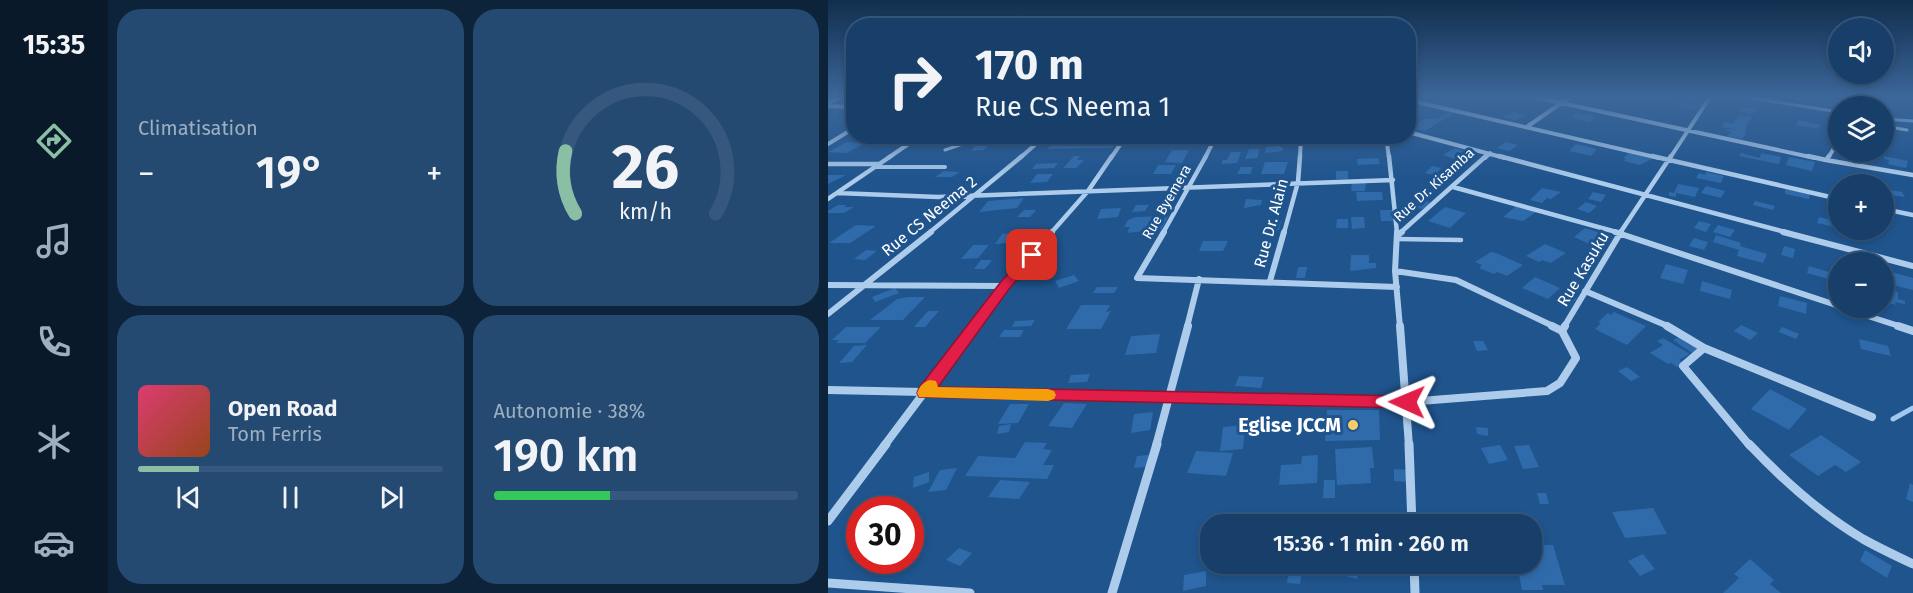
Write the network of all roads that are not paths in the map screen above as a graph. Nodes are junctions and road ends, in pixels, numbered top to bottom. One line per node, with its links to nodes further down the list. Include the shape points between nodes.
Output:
1 (1522, 125): 4 (street)
2 (1657, 125): 7 (street)
3 (1690, 125): 7 (street, Rue Kasuku)
4 (1528, 126): 20 (street)
5 (1894, 128): 6 (lane)
6 (1907, 130)
7 (1686, 131): 19 (street); 20 (street, Rue Kasuku)
8 (846, 133): 10 (street)
9 (1416, 134): 17 (street)
10 (828, 144)
11 (908, 144): 22 (street)
12 (1036, 144): 31 (street, Rue CS Neema 2)
13 (1120, 144): 29 (street)
14 (1212, 144): 28 (street, Rue Byemera)
15 (1300, 144): 26 (street, Rue Dr. Alain)
16 (1387, 144): 25 (street, Rue Dr. Kisamba)
17 (1490, 153): 27 (street, Rue Dr. Kisamba); 32 (street)
18 (1828, 157): 19 (street)
19 (1826, 160): 24 (street)
20 (1667, 161): 32 (street, Rue Kasuku); 33 (street)
21 (828, 164): 22 (street)
22 (877, 165): 23 (lane); 30 (street)
23 (945, 167)
24 (1913, 176)
25 (1394, 180): 26 (street); 38 (street, Rue Dr. Kisamba)
26 (1298, 182): 28 (street); 43 (street, Rue Dr. Alain)
27 (1453, 187): 37 (street); 38 (street, Rue Dr. Kisamba)
28 (1190, 188): 29 (street); 42 (street, Rue Byemera, via 1137,278)
29 (1088, 191): 31 (street); 46 (street)
30 (837, 193): 31 (street); 34 (street)
31 (977, 195): 45 (street, Rue CS Neema 2)
32 (1647, 195): 37 (street, Rue Kasuku); 40 (street)
33 (1828, 197)
34 (828, 199)
35 (1894, 211): 36 (street)
36 (1913, 215)
37 (1620, 233): 48 (street, Rue Kasuku); 49 (street)
38 (1397, 238): 39 (lane); 41 (street, Rue Dr. Kisamba)
39 (1461, 240)
40 (1913, 266)
41 (1395, 271): 47 (street, Rue Dr. Kisamba); 52 (street, via 1456,280)
42 (1199, 279): 43 (street); 57 (street)
43 (1270, 281): 47 (street)
44 (828, 285): 45 (street)
45 (864, 285): 46 (street); 50 (street, Rue CS Neema 2)
46 (1004, 286): 56 (street)
47 (1397, 287): 58 (street, Rue Dr. Kisamba)
48 (1585, 291): 52 (street, Rue Kasuku); 54 (street, via 1667,326)
49 (1828, 303)
50 (828, 314)
51 (1874, 318): 53 (street)
52 (1562, 331): 58 (street, Rue Kasuku, via 1576,358 1560,383 1547,391)
53 (1913, 331)
54 (1704, 348): 59 (street); 62 (street, via 1683,366 1718,412 1792,487 1860,537)
55 (828, 390): 56 (street)
56 (925, 393): 57 (street); 61 (street)
57 (1171, 397): 58 (street); 66 (street)
58 (1407, 402): 60 (street, Rue Dr. Kisamba)
59 (1872, 417)
60 (1412, 514)
61 (828, 520)
62 (1913, 564)
63 (1414, 574): 67 (street)
64 (828, 583): 65 (street)
65 (970, 593)
66 (1112, 593)
67 (1415, 593)

